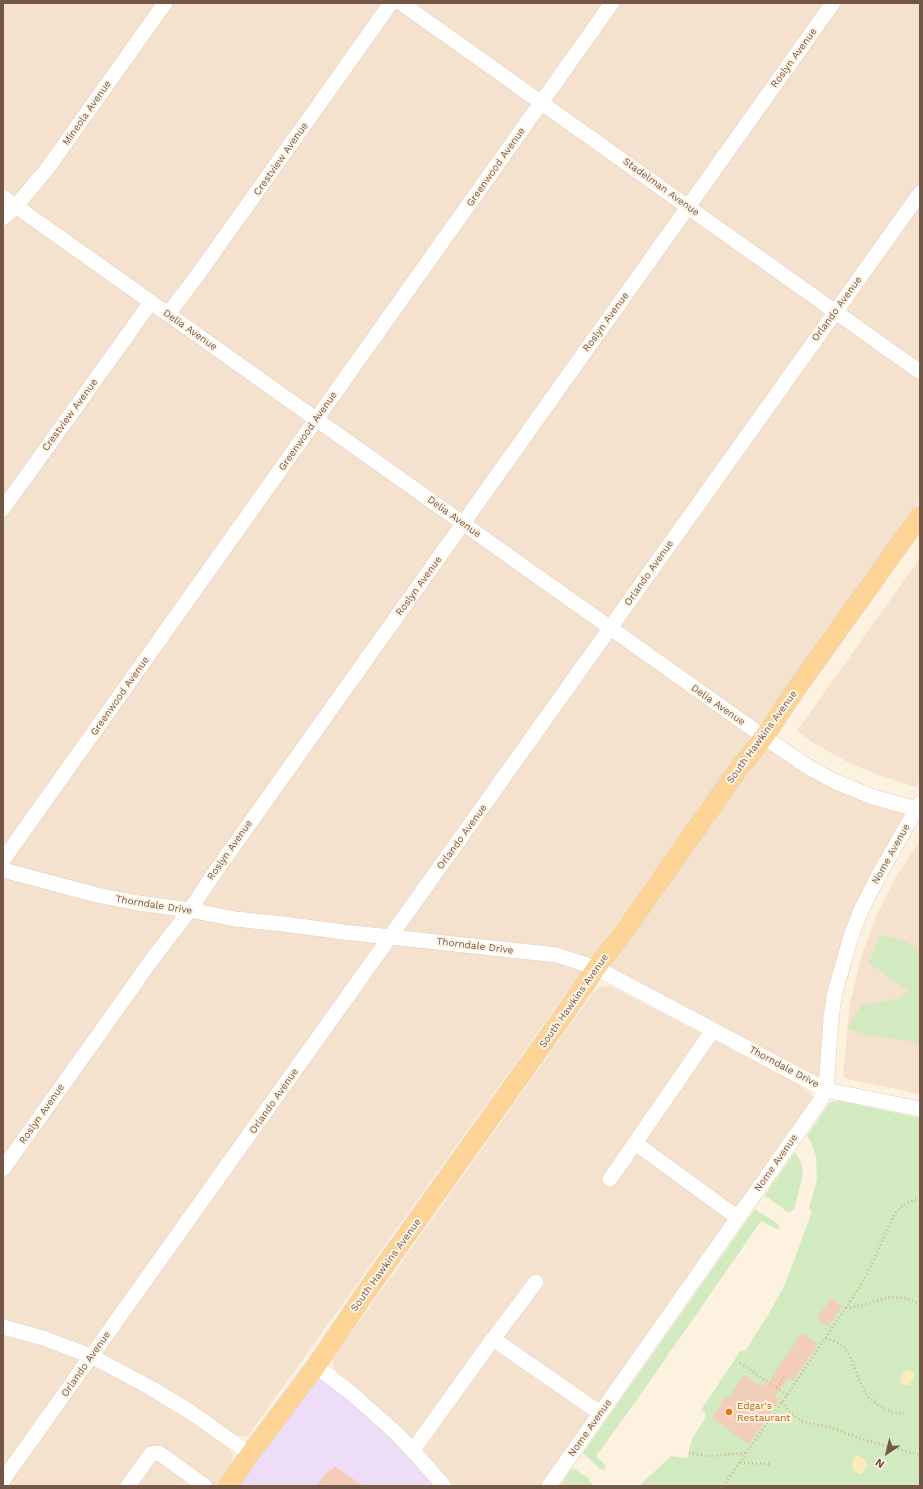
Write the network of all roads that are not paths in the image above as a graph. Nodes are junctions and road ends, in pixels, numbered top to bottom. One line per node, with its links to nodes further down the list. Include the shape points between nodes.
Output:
1 (165, 3): 9 (street, Mineola Avenue, via 47,169)
2 (391, 3): 14 (street, Crestview Avenue)
3 (401, 3): 6 (street, Stadelman Avenue)
4 (612, 3): 6 (street, Greenwood Avenue)
5 (833, 3): 10 (street, Roslyn Avenue)
6 (541, 102): 10 (street, Stadelman Avenue); 16 (street, Greenwood Avenue)
7 (920, 193): 13 (street, Orlando Avenue)
8 (3, 197): 9 (street, Delia Avenue)
9 (16, 206): 11 (street, Mineola Avenue); 12 (street, Delia Avenue)
10 (688, 206): 13 (street, Stadelman Avenue); 19 (street, Roslyn Avenue)
11 (3, 218)
12 (151, 302): 14 (street, Delia Avenue); 17 (street, Crestview Avenue)
13 (836, 311): 15 (street, Stadelman Avenue); 20 (street, Orlando Avenue)
14 (168, 314): 16 (street, Delia Avenue)
15 (920, 372)
16 (316, 419): 19 (street, Delia Avenue); 23 (street, Greenwood Avenue)
17 (3, 509)
18 (920, 516): 21 (main road, South Hawkins Avenue)
19 (464, 524): 20 (street, Delia Avenue); 25 (street, Roslyn Avenue)
20 (610, 628): 21 (street, Delia Avenue); 26 (street, Orlando Avenue, via 426,888)
21 (764, 737): 22 (street, Delia Avenue, via 836,782 873,797); 27 (main road, South Hawkins Avenue)
22 (919, 808): 29 (street, Nome Avenue, via 880,873 851,936 834,996)
23 (3, 860)
24 (3, 870): 25 (street, Thorndale Drive, via 138,904)
25 (190, 910): 26 (street, Thorndale Drive, via 235,919); 32 (street, Roslyn Avenue)
26 (389, 936): 27 (street, Thorndale Drive, via 557,954); 38 (street, Orlando Avenue)
27 (596, 968): 28 (street, Thorndale Drive); 39 (main road, South Hawkins Avenue)
28 (713, 1030): 29 (street, Thorndale Drive); 31 (street)
29 (826, 1090): 30 (street, Thorndale Drive); 34 (street, Nome Avenue)
30 (920, 1109)
31 (635, 1143): 33 (street); 34 (street)
32 (3, 1169)
33 (610, 1179)
34 (738, 1218): 40 (street, Nome Avenue)
35 (536, 1282): 37 (street)
36 (3, 1327): 38 (street, via 43,1338)
37 (493, 1339): 40 (street); 41 (street)
38 (91, 1356): 42 (street, via 163,1395); 43 (street, Orlando Avenue)
39 (316, 1366): 41 (street, via 366,1405); 42 (main road, South Hawkins Avenue)
40 (600, 1413): 48 (street, Nome Avenue)
41 (413, 1450): 47 (street)
42 (250, 1454): 46 (main road, South Hawkins Avenue)
43 (3, 1480)
44 (128, 1486): 45 (street, via 151,1454 159,1453)
45 (205, 1486)
46 (228, 1486)
47 (444, 1486)
48 (549, 1486)

